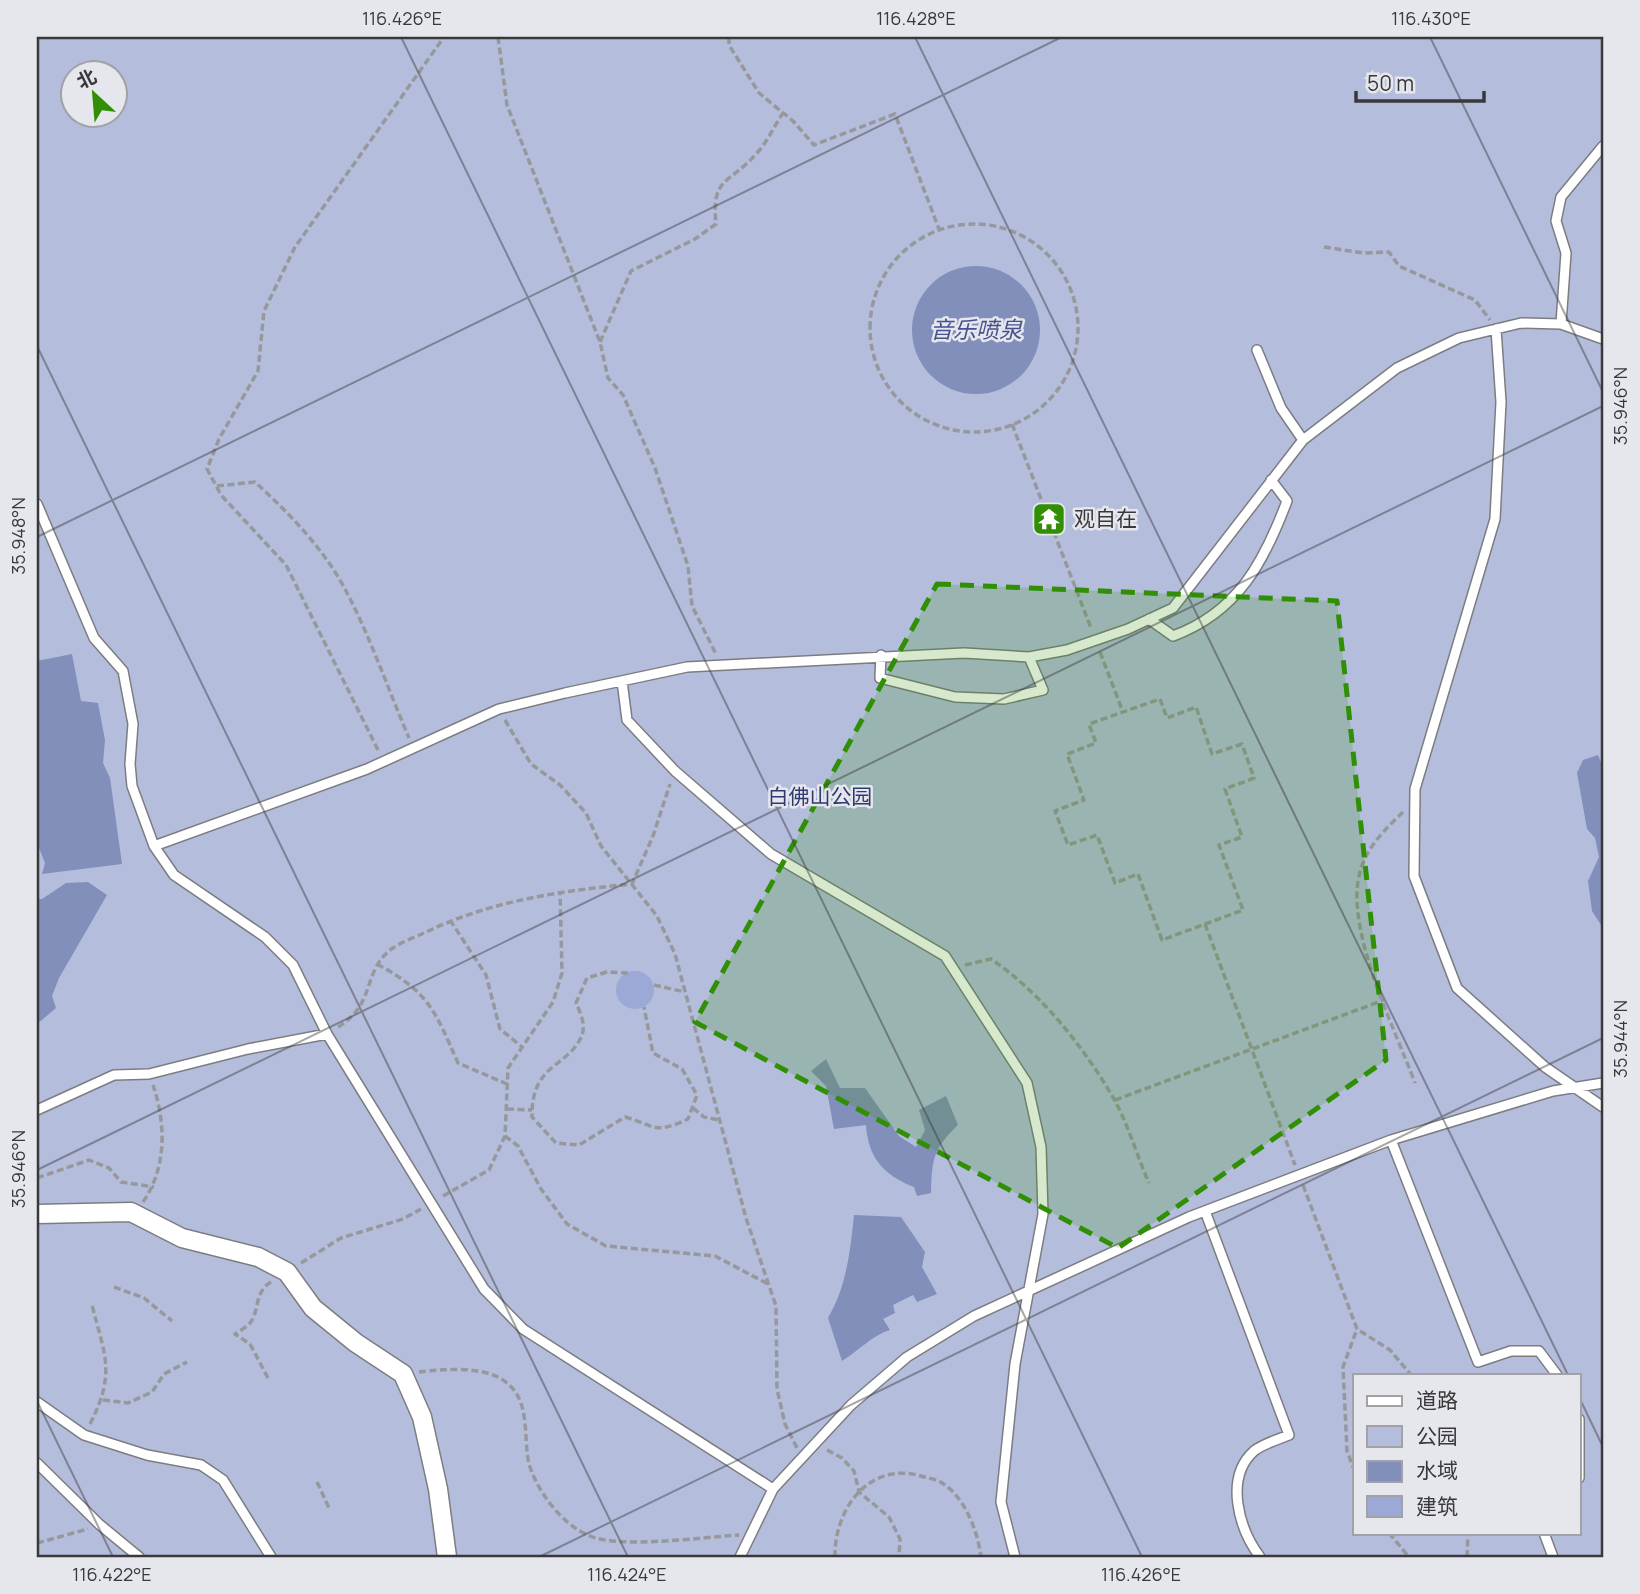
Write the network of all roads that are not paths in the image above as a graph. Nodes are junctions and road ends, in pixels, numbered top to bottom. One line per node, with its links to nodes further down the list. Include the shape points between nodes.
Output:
1 (1603, 146): 2 (lane, via 1561,197 1558,209 1556,221 1566,253)
2 (1561, 324): 3 (lane, via 1521,323); 4 (lane)
3 (1496, 329): 6 (lane, via 1459,338 1397,368); 16 (lane, via 1501,402 1495,519 1429,734 1415,801 1414,876 1457,988 1545,1067)
4 (1603, 339)
5 (1257, 350): 6 (lane, via 1281,408)
6 (1303, 440): 7 (lane)
7 (1271, 480): 9 (lane, via 1173,608); 9 (lane, via 1287,501 1268,550 1241,590 1201,626 1173,636)
8 (37, 504): 13 (lane, via 94,638 123,671 133,724 132,786)
9 (1149, 619): 11 (lane, via 1067,650)
10 (881, 655): 11 (lane); 11 (lane, via 880,678 955,697 1004,699 1043,690); 12 (lane, via 687,667)
11 (1029, 657)
12 (622, 681): 13 (lane, via 499,709 383,761); 22 (lane, via 627,720 675,771 771,854 945,956 1027,1083 1041,1147 1043,1214)
13 (154, 846): 14 (lane, via 174,875 265,937 293,965)
14 (327, 1034): 18 (lane, via 149,1074 114,1075); 26 (lane, via 484,1289 523,1329)
15 (1603, 1083): 16 (lane)
16 (1575, 1087): 17 (lane); 19 (lane)
17 (1603, 1107)
18 (37, 1110)
19 (1391, 1140): 20 (lane); 23 (lane, via 1478,1362 1511,1351 1539,1351)
20 (1205, 1211): 22 (lane); 33 (lane, via 1289,1434 1255,1450 1237,1475 1237,1502 1246,1532)
21 (37, 1213): 30 (street, via 131,1212 181,1238 258,1257 287,1272 313,1308 403,1374 422,1417)
22 (1029, 1290): 26 (lane, via 907,1357 851,1405); 32 (lane, via 1015,1364 1001,1503)
23 (1557, 1374)
24 (37, 1402): 29 (lane, via 84,1435 147,1455 201,1465 223,1480)
25 (37, 1463): 28 (lane)
26 (773, 1489): 31 (lane)
27 (1544, 1534): 34 (lane)
28 (139, 1557)
29 (271, 1557)
30 (447, 1557)
31 (740, 1557)
32 (1014, 1557)
33 (1261, 1557)
34 (1553, 1557)

